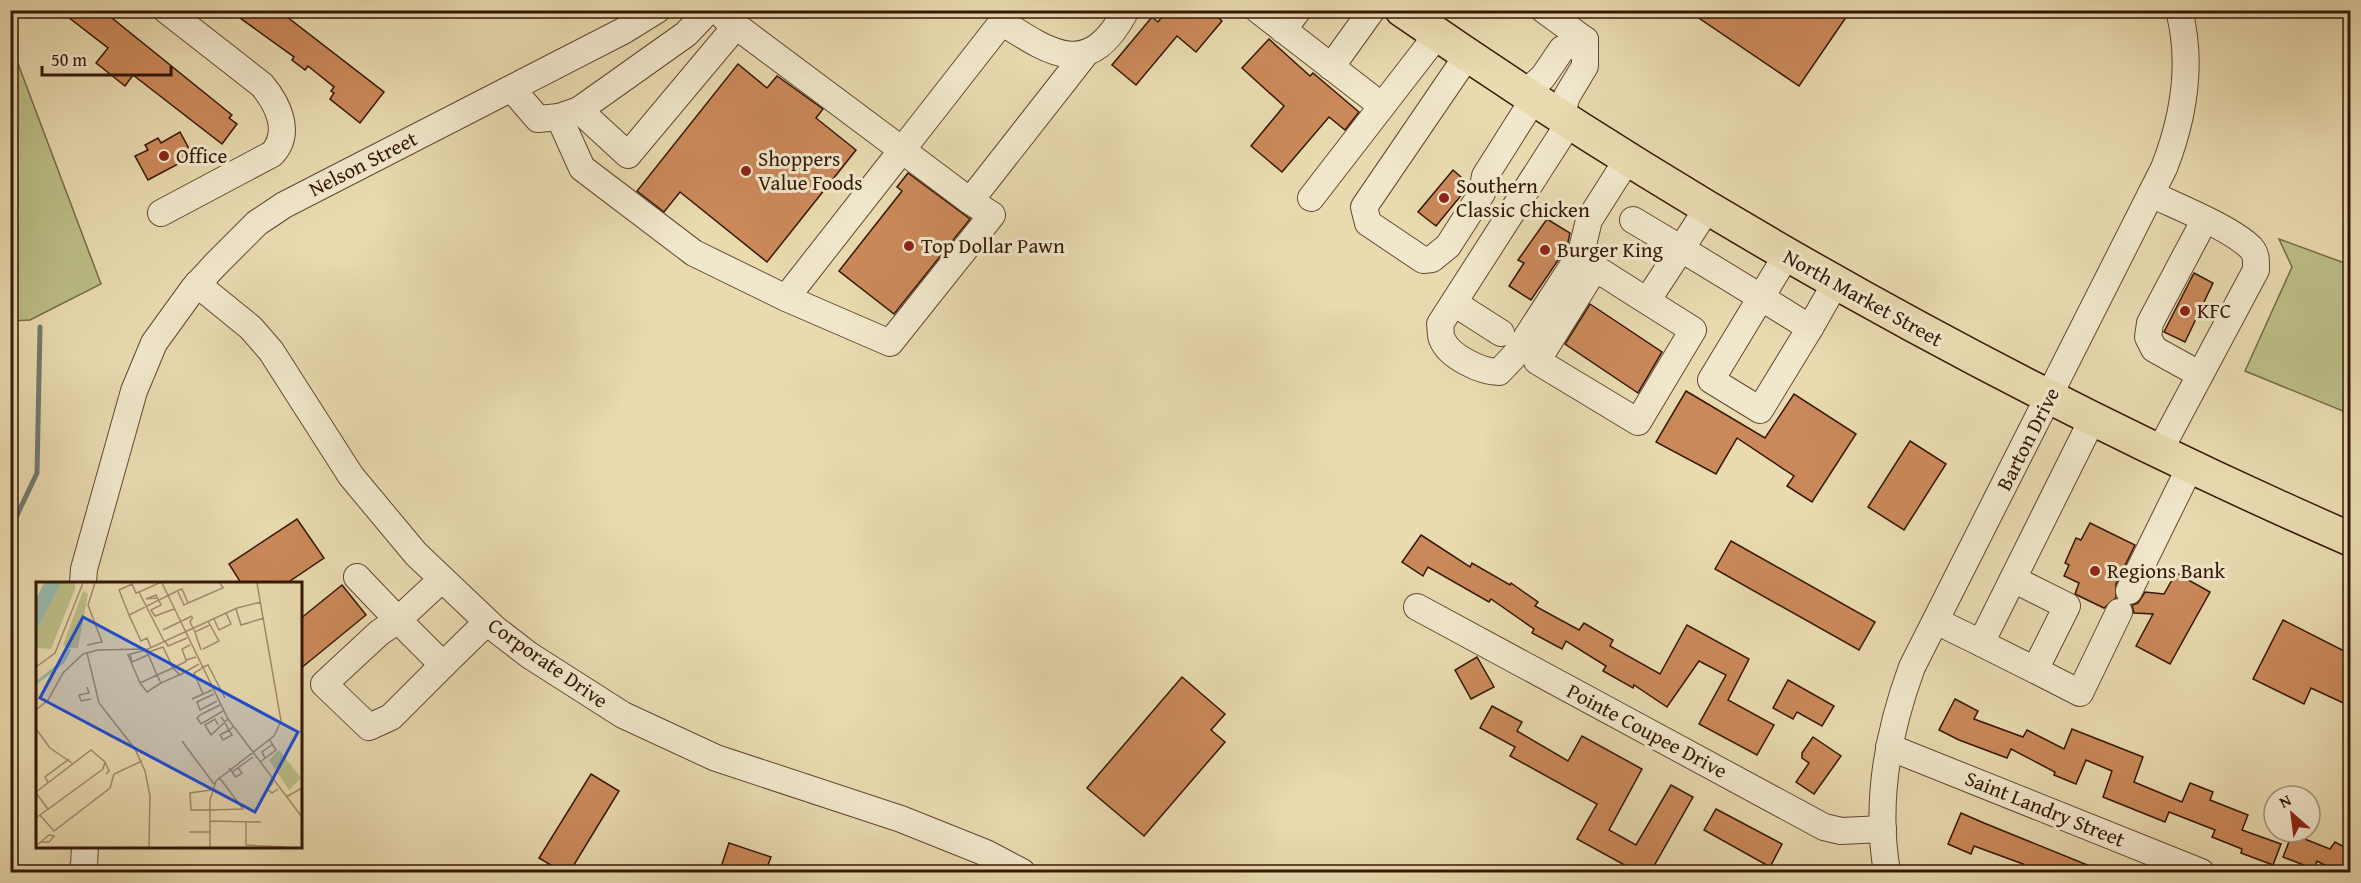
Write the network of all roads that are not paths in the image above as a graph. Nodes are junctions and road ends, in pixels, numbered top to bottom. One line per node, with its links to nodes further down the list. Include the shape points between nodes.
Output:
1 (166, 10): 28 (street, via 262,85 276,105 282,139 272,154)
2 (657, 10): 17 (street, Nelson Street, via 623,32)
3 (1126, 10): 14 (street, via 1116,30 1094,51)
4 (1258, 10): 11 (street)
5 (1372, 10): 16 (street)
6 (1402, 10): 12 (main road, North Market Street)
7 (1544, 10): 13 (street)
8 (2179, 10): 24 (street, Barton Drive, via 2186,84 2173,144)
9 (1001, 14): 14 (street, via 1055,54); 22 (street)
10 (721, 16): 20 (street, via 686,34); 20 (street, via 628,155); 22 (street)
11 (1291, 20): 16 (street)
12 (1437, 35): 15 (main road, North Market Street); 19 (street)
13 (1585, 40): 18 (street, via 1562,49); 21 (street, via 1585,66 1567,96)
14 (1086, 53): 26 (street)
15 (1467, 56): 18 (main road, North Market Street); 18 (street, via 1364,207 1368,223 1423,260 1432,259 1448,246 1482,194 1485,176)
16 (1331, 67): 19 (street)
17 (512, 89): 20 (street, via 538,119); 33 (street, Nelson Street, via 284,205 238,241)
18 (1528, 97): 21 (main road, North Market Street)
19 (1382, 106): 25 (street)
20 (569, 114): 36 (street, via 582,168 694,253)
21 (1565, 120): 23 (main road, North Market Street); 38 (street)
22 (902, 150): 26 (street); 36 (street)
23 (1628, 160): 27 (main road, North Market Street); 38 (street, via 1589,220 1581,253 1515,355 1499,372 1489,372 1455,355 1442,340 1440,324)
24 (2151, 194): 30 (street); 42 (street, Barton Drive)
25 (1311, 198)
26 (970, 201): 36 (street, via 992,215 890,343)
27 (1707, 209): 31 (street); 32 (main road, North Market Street)
28 (161, 213)
29 (1633, 220): 31 (street)
30 (2204, 221): 41 (street, via 2150,323 2148,337 2154,349); 41 (street, via 2252,249 2256,270)
31 (1681, 249): 35 (street); 37 (street)
32 (1786, 256): 34 (main road, North Market Street); 35 (street)
33 (197, 284): 49 (street, Corporate Drive, via 271,351 351,476 388,524); 50 (street, Nelson Street, via 154,343 134,391)
34 (1835, 284): 39 (street); 42 (main road, North Market Street)
35 (1761, 297): 39 (street); 39 (street, via 1711,380 1760,410)
36 (786, 298)
37 (1647, 302): 37 (street, via 1694,330 1638,422 1537,361 1595,268)
38 (1454, 303): 40 (street)
39 (1810, 328)
40 (1501, 333)
41 (2199, 374): 44 (street)
42 (2049, 398): 43 (main road, North Market Street); 53 (street, Barton Drive)
43 (2092, 420): 44 (main road, North Market Street); 48 (street)
44 (2159, 452): 45 (main road, North Market Street)
45 (2190, 467): 46 (main road, North Market Street); 57 (street, via 2080,693)
46 (2350, 538)
47 (357, 577): 52 (street)
48 (2013, 579): 55 (street); 57 (street, via 2067,606)
49 (441, 580): 52 (street); 54 (street, Corporate Drive)
50 (82, 582)
51 (1417, 608): 59 (street, Pointe Coupee Drive, via 1824,827 1841,831)
52 (398, 620): 56 (street); 56 (street, via 324,684 369,727 391,717)
53 (1936, 621): 55 (street); 58 (street, Barton Drive, via 1912,667)
54 (487, 622): 56 (street); 62 (street, Corporate Drive, via 566,681 659,734 755,773 922,827 986,853)
55 (1981, 643): 57 (street)
56 (443, 665)
57 (2035, 670)
58 (1889, 747): 59 (street, Barton Drive); 64 (street, Saint Landry Street)
59 (1882, 830): 63 (street, Barton Drive)
60 (85, 847): 61 (street)
61 (81, 873)
62 (1022, 873)
63 (1887, 873)
64 (2200, 873)

